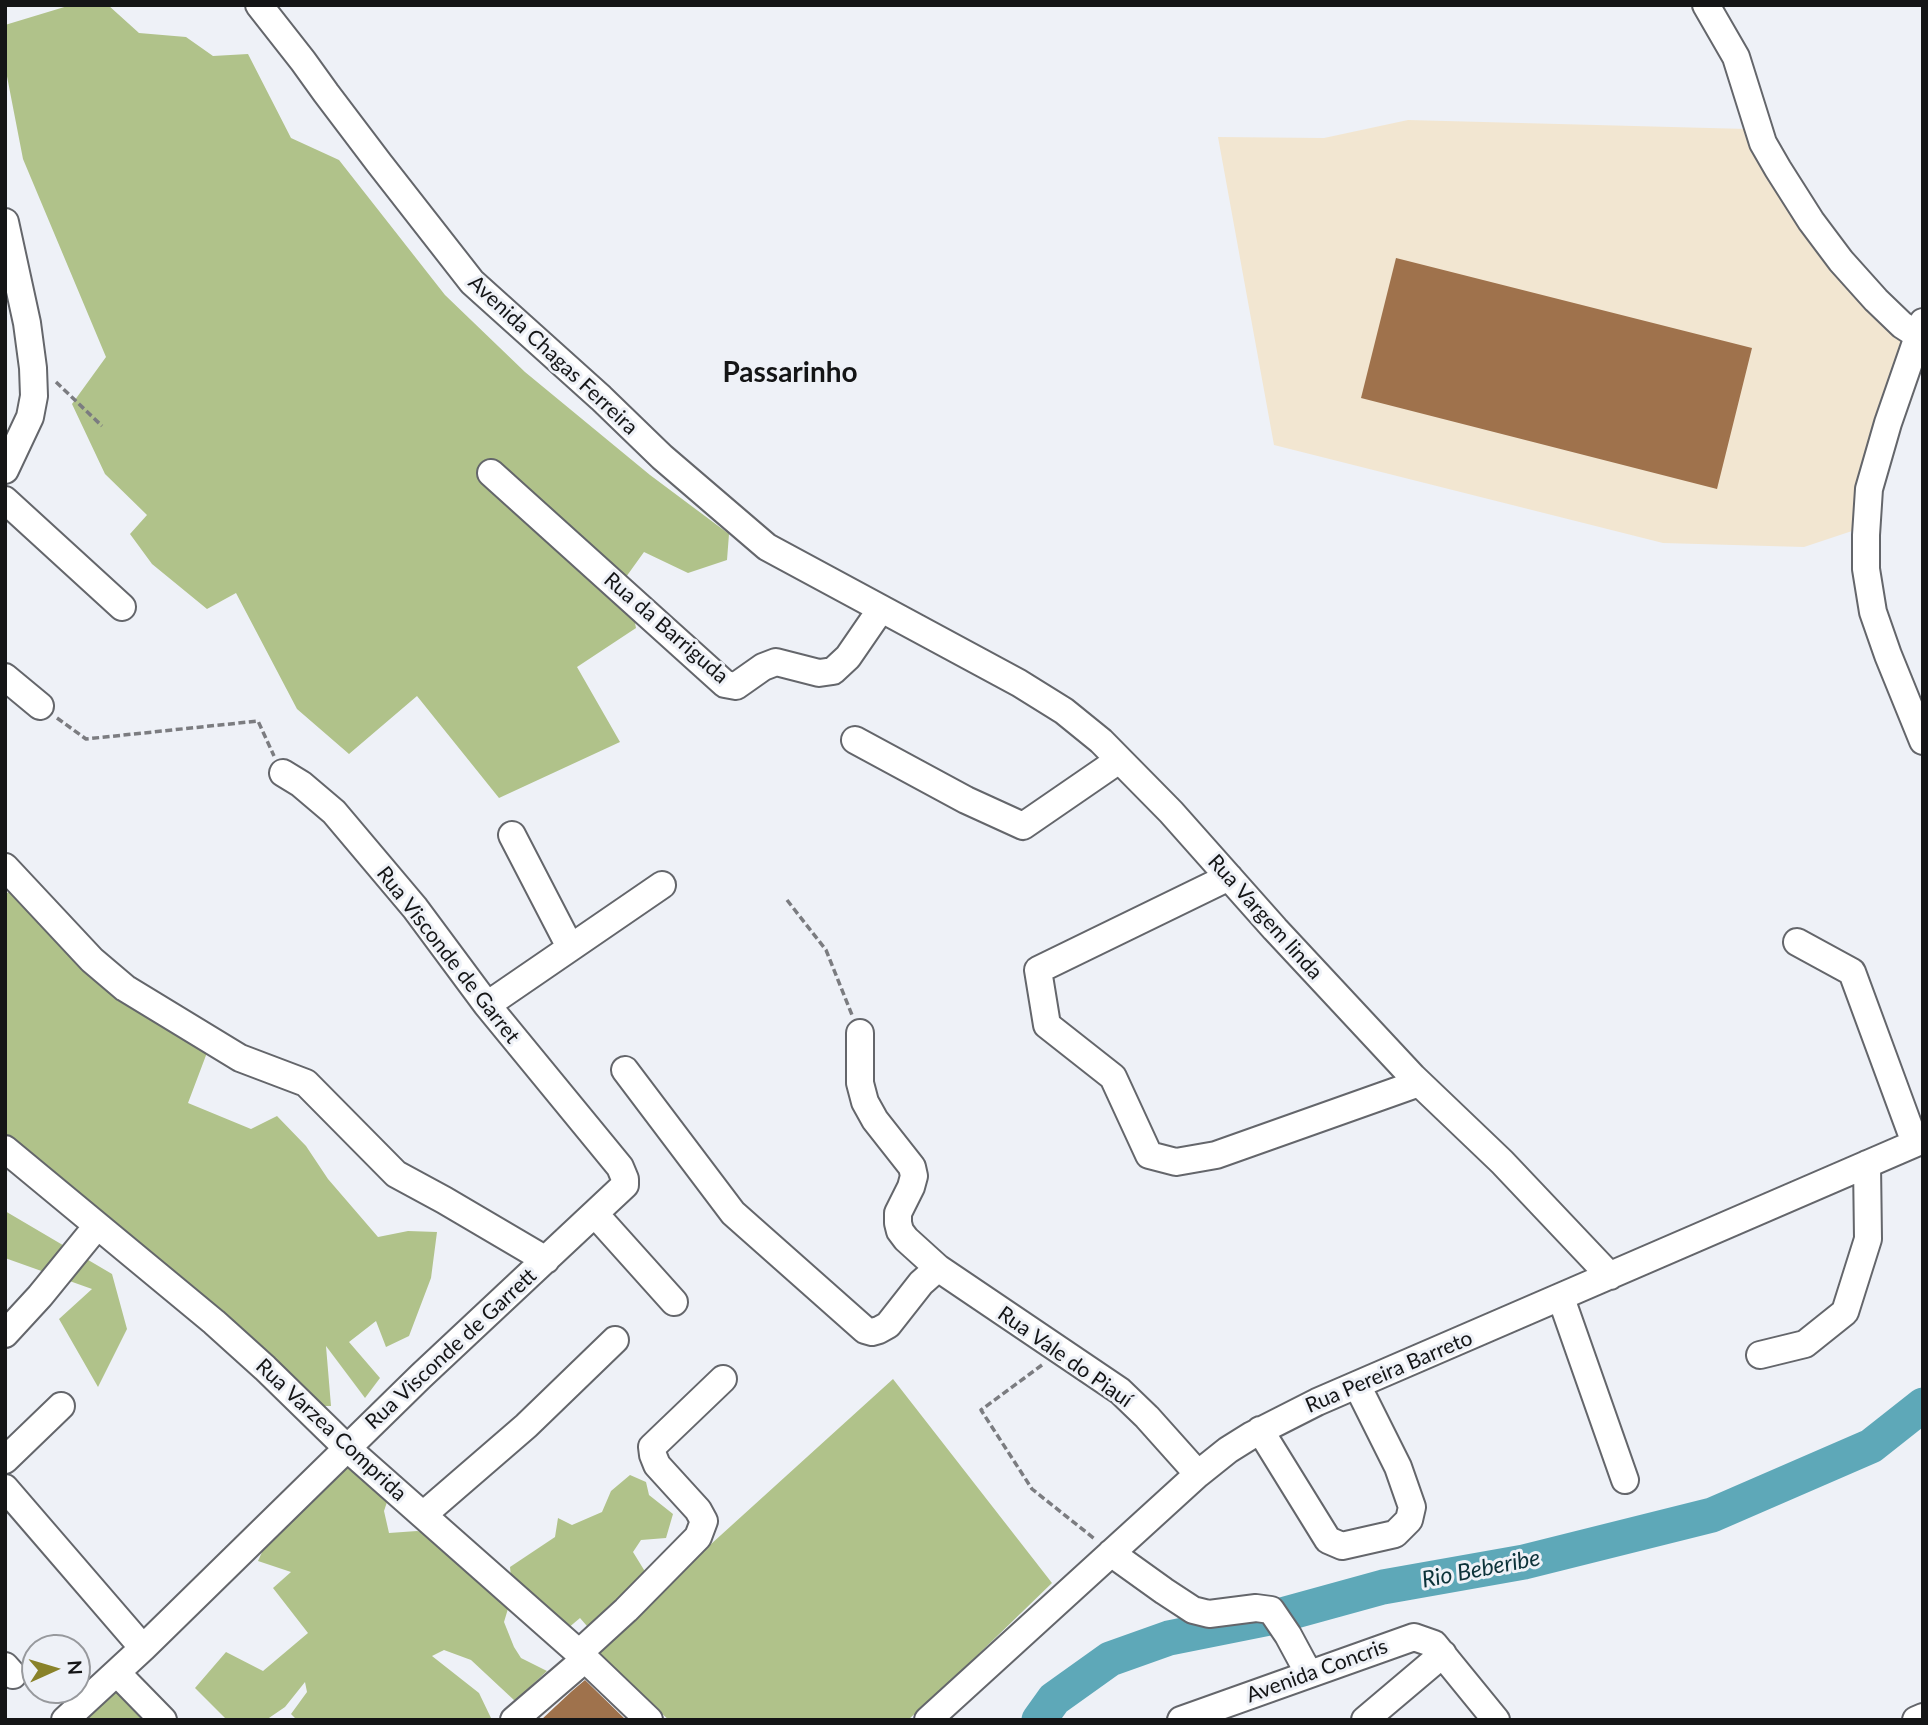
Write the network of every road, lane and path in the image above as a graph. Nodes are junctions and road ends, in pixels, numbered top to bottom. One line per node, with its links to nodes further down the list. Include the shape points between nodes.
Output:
1 (259, 5): 11 (street, Avenida Chagas Ferreira, via 472,282 767,547)
2 (1706, 5): 4 (street, via 1736,57 1763,144 1811,221 1876,300 1902,325)
3 (5, 222): 5 (street)
4 (1921, 329): 15 (street, via 1869,489 1866,569 1873,612)
5 (33, 368): 6 (path, via 58,383); 7 (street, via 30,417)
6 (102, 426)
7 (5, 470)
8 (491, 473): 11 (street, Rua da Barriguda, via 726,684 736,686 776,662 819,673 833,671)
9 (5, 500): 10 (street)
10 (122, 607)
11 (881, 609): 16 (street, Rua Vargem linda, via 1064,710)
12 (5, 677): 13 (street)
13 (40, 706): 17 (path, via 86,739 258,720)
14 (855, 740): 16 (street, via 1023,826)
15 (1923, 741)
16 (1119, 760): 20 (street, Rua Vargem linda)
17 (283, 773): 25 (street, Rua Visconde de Garret, via 334,812 415,908)
18 (512, 835): 24 (street)
19 (5, 867): 35 (street, via 92,960 125,988 240,1058 306,1083 396,1174)
20 (1229, 877): 28 (street, Rua Vargem linda); 28 (street, via 1038,971 1047,1025 1113,1077 1149,1155 1176,1162 1216,1155)
21 (662, 886): 24 (street)
22 (787, 900): 26 (path, via 826,950)
23 (1797, 942): 29 (street, via 1852,972)
24 (570, 947): 25 (street)
25 (487, 1005): 30 (street, Rua Visconde de Garret)
26 (860, 1033): 36 (street, Rua Vale do Piauí, via 860,1083 865,1102 914,1175 898,1213 900,1231)
27 (625, 1070): 36 (street, via 733,1213 865,1330 879,1331 888,1325 921,1283)
28 (1419, 1083): 37 (street, Rua Vargem linda, via 1502,1161)
29 (1919, 1142): 32 (street, Rua Pereira Barreto)
30 (604, 1147): 33 (street, Rua Visconde de Garrett, via 620,1167 625,1185)
31 (5, 1149): 34 (street, Rua Varzea Comprida)
32 (1867, 1164): 37 (street, Rua Pereira Barreto); 43 (street, via 1868,1239 1845,1312 1805,1344)
33 (595, 1214): 35 (street, Rua Visconde de Garrett); 39 (street)
34 (97, 1226): 40 (street); 48 (street, Rua Varzea Comprida, via 214,1322)
35 (546, 1259): 48 (street, Rua Visconde de Garrett)
36 (946, 1274): 42 (street, Rua Vale do Piauí)
37 (1610, 1276): 38 (street, Rua Pereira Barreto)
38 (1561, 1298): 45 (street, Rua Pereira Barreto); 51 (street)
39 (674, 1302)
40 (5, 1334)
41 (615, 1340): 53 (street, via 526,1426)
42 (1060, 1351): 50 (street, Rua Vale do Piauí, via 1120,1391); 54 (path, via 981,1410 1031,1489)
43 (1760, 1355)
44 (723, 1379): 57 (street, via 652,1447 657,1465 704,1521 698,1537)
45 (1357, 1385): 47 (street, Rua Pereira Barreto); 47 (street, via 1398,1467 1412,1507 1409,1520 1395,1534 1342,1546 1328,1540)
46 (61, 1406): 49 (street)
47 (1259, 1430): 50 (street, Rua Pereira Barreto)
48 (347, 1448): 53 (street, Rua Varzea Comprida); 55 (street, Rua Visconde de Garrett)
49 (5, 1460)
50 (1198, 1474): 54 (street, Rua Pereira Barreto)
51 (1625, 1480)
52 (5, 1488): 55 (street)
53 (423, 1515): 57 (street, Rua Varzea Comprida)
54 (1111, 1553): 59 (street, via 1193,1610 1209,1614 1271,1610); 65 (street, Rua Pereira Barreto)
55 (143, 1648): 58 (street, Rua Visconde de Garrett)
56 (1443, 1654): 59 (street, Avenida Concris, via 1434,1644 1414,1637); 67 (street); 68 (street)
57 (582, 1656): 63 (street); 64 (street, Rua Varzea Comprida)
58 (117, 1672): 61 (street, Rua Visconde de Garrett); 62 (street)
59 (1309, 1674): 66 (street, Avenida Concris)
60 (1923, 1717): 69 (street)
61 (65, 1720)
62 (163, 1720)
63 (514, 1720)
64 (649, 1720)
65 (928, 1720)
66 (1181, 1720)
67 (1365, 1720)
68 (1496, 1720)
69 (1916, 1720)

